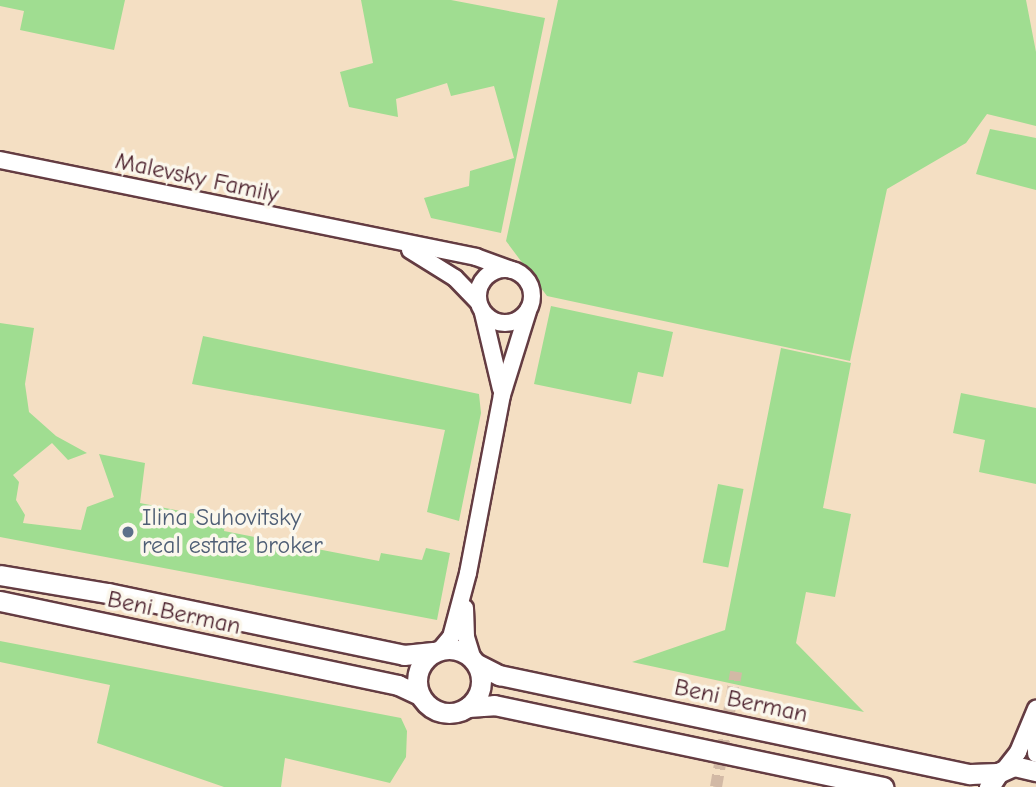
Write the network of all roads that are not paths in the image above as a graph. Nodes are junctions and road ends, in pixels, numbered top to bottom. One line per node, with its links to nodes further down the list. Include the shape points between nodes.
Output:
1 (0, 160): 2 (street, Malevsky Family)
2 (385, 240): 3 (street, Malevsky Family, via 475,257); 4 (street, Malevsky Family, via 438,265)
3 (512, 270): 4 (street, via 503,269 484,279); 5 (street, via 528,281 532,293)
4 (480, 307): 5 (street, via 506,324); 6 (street)
5 (528, 311): 6 (street)
6 (502, 395): 7 (street)
7 (468, 573): 10 (street, via 451,637); 11 (street, via 466,637)
8 (0, 575): 10 (street, Beni Berman, via 404,655)
9 (0, 601): 12 (street, Beni Berman, via 398,685)
10 (436, 651): 11 (street, via 457,649); 12 (street, via 417,676)
11 (475, 660): 13 (street, via 482,682); 18 (street, Beni Berman, via 499,675)
12 (419, 695): 13 (street, via 444,713)
13 (468, 707): 19 (street, via 494,705)
14 (1036, 709): 18 (street, via 1018,752)
15 (1036, 717): 16 (street)
16 (1036, 754)
17 (1036, 771): 18 (street, Beni Berman, via 1025,766)
18 (997, 777)
19 (883, 787)

